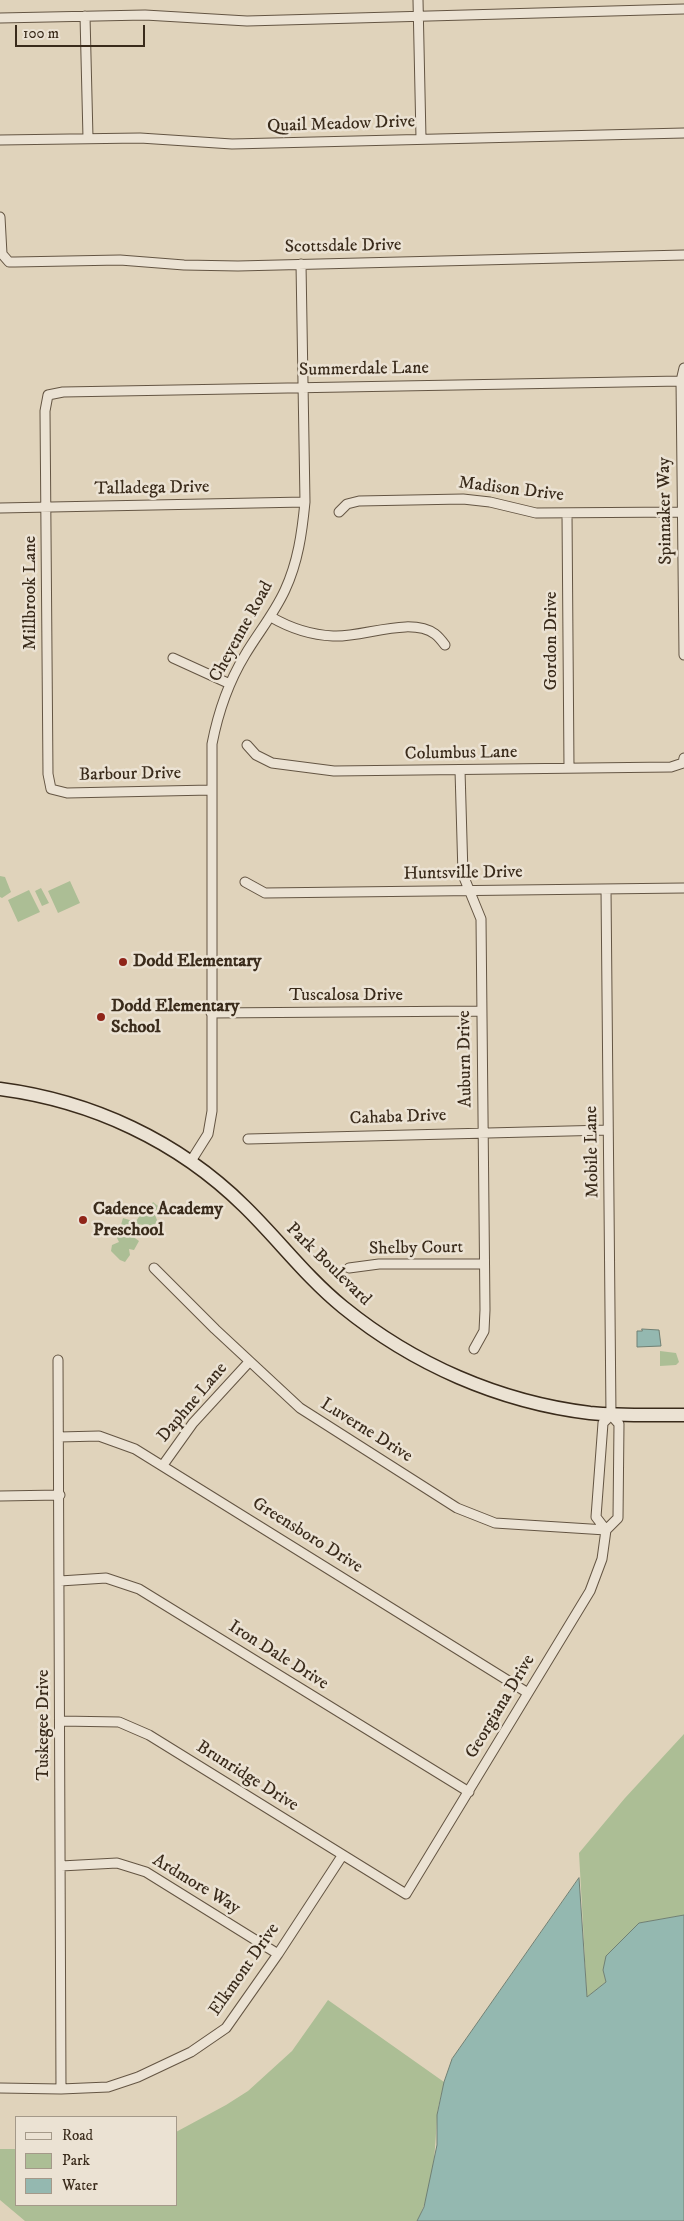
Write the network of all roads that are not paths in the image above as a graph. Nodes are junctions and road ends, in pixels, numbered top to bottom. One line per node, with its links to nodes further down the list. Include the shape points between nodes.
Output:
1 (418, 0): 4 (street)
2 (684, 9): 4 (street)
3 (85, 16): 4 (street, via 146,15 247,21); 5 (street); 7 (street)
4 (418, 16): 8 (street)
5 (0, 18)
6 (684, 133): 8 (street, Quail Meadow Drive)
7 (88, 138): 8 (street, Quail Meadow Drive, via 232,144); 9 (street, Quail Meadow Drive)
8 (421, 138)
9 (0, 140)
10 (0, 217): 12 (street, Scottsdale Drive, via 4,259 15,262 120,260 184,265)
11 (684, 255): 12 (street, Scottsdale Drive)
12 (301, 264): 15 (street, Cheyenne Road)
13 (684, 368): 14 (street, Spinnaker Way)
14 (681, 381): 15 (street, Summerdale Lane); 21 (street, Spinnaker Way)
15 (304, 387): 16 (street, Summerdale Lane, via 63,392); 17 (street, Cheyenne Road)
16 (48, 396): 18 (street, Millbrook Lane, via 45,411)
17 (305, 502): 18 (street, Talladega Drive); 23 (street, Cheyenne Road, via 296,562)
18 (47, 507): 19 (street, Talladega Drive); 32 (street, Millbrook Lane, via 48,774)
19 (0, 508)
20 (339, 512): 22 (street, Madison Drive, via 347,504 359,501 463,498 536,513)
21 (682, 512): 22 (street, Madison Drive); 25 (street, Spinnaker Way)
22 (567, 514): 30 (street, Gordon Drive)
23 (271, 617): 24 (street, via 304,632 334,636 413,627 434,633); 27 (street, Cheyenne Road)
24 (445, 645)
25 (684, 655)
26 (173, 658): 27 (street)
27 (230, 684): 33 (street, Cheyenne Road, via 217,717 212,744)
28 (246, 746): 31 (street, Columbus Lane, via 272,763 304,769)
29 (683, 761): 30 (street, Columbus Lane, via 671,767)
30 (569, 768): 31 (street, Columbus Lane)
31 (460, 770): 37 (street, Auburn Drive, via 463,875)
32 (51, 790): 33 (street, Barbour Drive, via 66,793)
33 (211, 790): 39 (street, Cheyenne Road)
34 (245, 882): 37 (street, Huntsville Drive, via 265,893)
35 (684, 888): 36 (street, Huntsville Drive)
36 (606, 889): 37 (street, Huntsville Drive); 41 (street, Mobile Lane)
37 (469, 890): 38 (street, Auburn Drive, via 481,919)
38 (482, 1011): 39 (street, Tuscalosa Drive); 42 (street, Auburn Drive)
39 (211, 1013): 44 (street, Cheyenne Road, via 211,1123)
40 (0, 1089): 44 (main road, Park Boulevard, via 56,1100 101,1114)
41 (608, 1130): 42 (street, Cahaba Drive); 51 (street, Mobile Lane)
42 (483, 1132): 43 (street, Cahaba Drive); 45 (street, Auburn Drive)
43 (248, 1139)
44 (191, 1161): 51 (main road, Park Boulevard, via 245,1206 325,1291 391,1342 443,1371 486,1388 549,1405)
45 (484, 1264): 47 (street, Shelby Court, via 379,1264); 48 (street, Auburn Drive, via 484,1331)
46 (154, 1268): 50 (street, Luverne Drive)
47 (349, 1268)
48 (474, 1348)
49 (58, 1360): 53 (street, Tuskegee Drive)
50 (249, 1362): 54 (street, Daphne Lane, via 193,1423); 57 (street, Luverne Drive, via 300,1408 457,1508 495,1523)
51 (611, 1415): 52 (main road, Park Boulevard); 57 (street, via 603,1423 596,1516); 57 (street, Georgiana Drive, via 619,1424 618,1518)
52 (684, 1415)
53 (59, 1437): 54 (street, Greensboro Drive, via 99,1436 135,1449); 55 (street, Tuskegee Drive)
54 (163, 1466): 59 (street, Greensboro Drive)
55 (60, 1495): 56 (street); 58 (street, Tuskegee Drive)
56 (0, 1496)
57 (606, 1530): 59 (street, Georgiana Drive, via 602,1559 590,1591)
58 (60, 1581): 60 (street, Tuskegee Drive); 61 (street, Iron Dale Drive, via 106,1578 138,1589)
59 (528, 1693): 61 (street, Georgiana Drive)
60 (61, 1721): 62 (street, Brunridge Drive, via 119,1722 149,1736); 63 (street, Tuskegee Drive)
61 (469, 1792): 64 (street, Georgiana Drive)
62 (342, 1856): 64 (street, Brunridge Drive); 65 (street, Elkmont Drive)
63 (61, 1866): 65 (street, Ardmore Way, via 117,1863 146,1872); 67 (street, Tuskegee Drive)
64 (406, 1894)
65 (278, 1954): 67 (street, Elkmont Drive, via 226,2028 191,2052 108,2087)
66 (0, 2088): 67 (street, Elkmont Drive)
67 (61, 2089)

